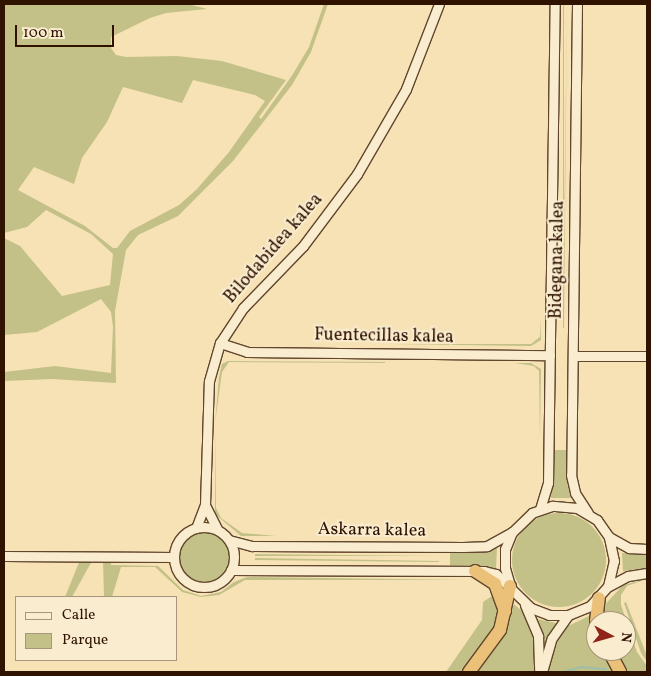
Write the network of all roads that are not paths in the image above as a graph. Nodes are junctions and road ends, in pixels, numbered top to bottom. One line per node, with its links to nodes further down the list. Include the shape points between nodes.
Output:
1 (439, 4): 4 (street, Bilodabidea kalea, via 406,89 358,174 303,246 243,308)
2 (555, 4): 5 (street, Bidegana kalea)
3 (577, 4): 6 (street, Bidegana kalea)
4 (220, 343): 5 (street, Fuentecillas kalea, via 247,352); 8 (street, Bilodabidea kalea, via 207,397)
5 (550, 356): 9 (street, Bidegana kalea, via 548,483)
6 (573, 356): 7 (street); 10 (street, Bidegana kalea, via 572,482)
7 (647, 356)
8 (205, 505): 11 (street, Bilodabidea kalea); 12 (street, Bilodabidea kalea)
9 (540, 509): 10 (street, via 564,505); 13 (street, via 524,518)
10 (588, 513): 14 (street)
11 (196, 528): 12 (street); 18 (street, via 178,542)
12 (218, 530): 15 (street)
13 (512, 532): 15 (street, Askarra kalea, via 487,546 463,548 252,546); 22 (street, via 504,559)
14 (609, 537): 16 (street, via 629,548); 23 (street, via 614,561)
15 (230, 540): 19 (street, via 234,555)
16 (647, 549)
17 (4, 556): 18 (street)
18 (174, 557): 19 (street, via 181,575 197,586 217,584)
19 (231, 570): 20 (street)
20 (475, 571): 22 (street, via 496,574); 28 (highway, via 500,592)
21 (647, 573): 23 (street, via 628,576)
22 (510, 586): 25 (street); 28 (highway)
23 (608, 586): 24 (street)
24 (599, 598): 26 (highway); 27 (street, via 580,612)
25 (524, 602): 27 (street, via 549,615); 30 (street, via 538,636)
26 (597, 611)
27 (568, 615): 30 (street, via 552,638)
28 (506, 618): 29 (highway)
29 (469, 672)
30 (541, 672)

